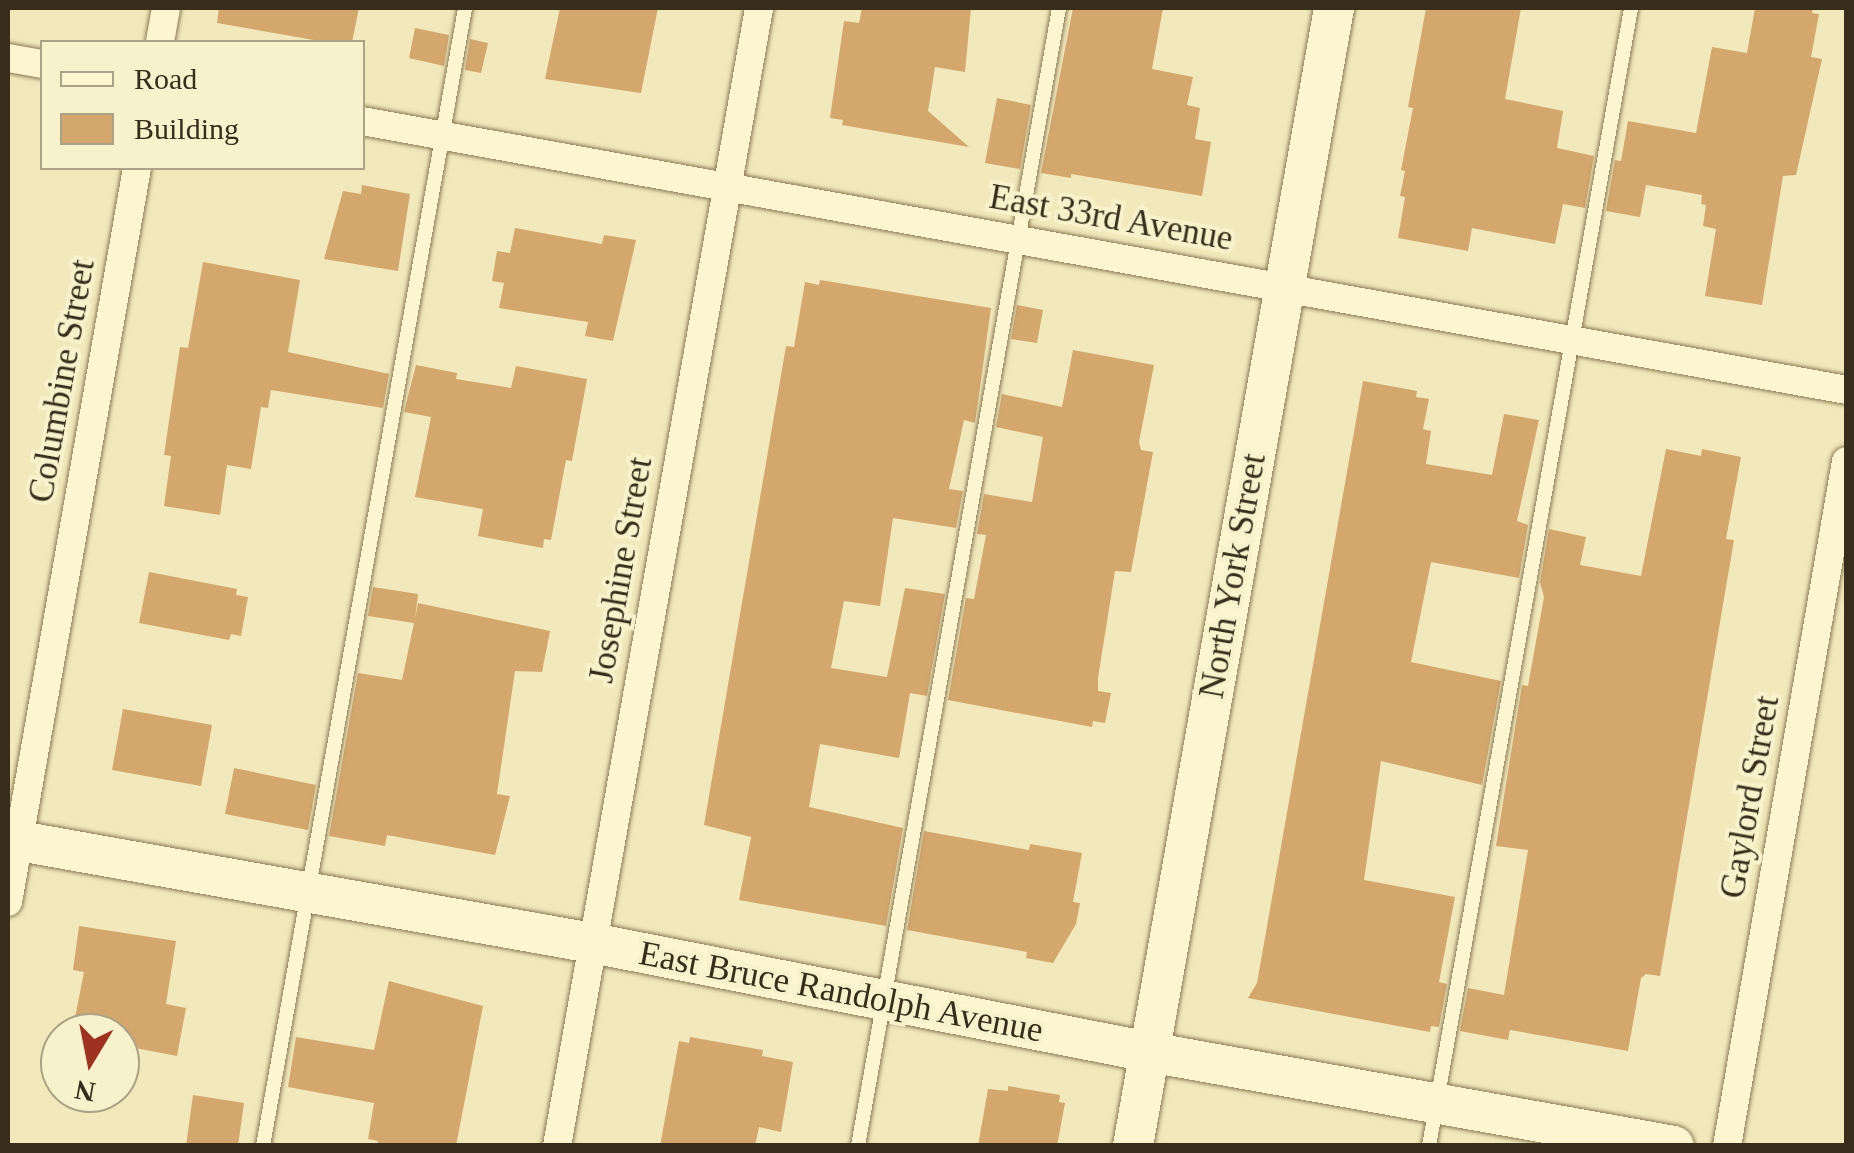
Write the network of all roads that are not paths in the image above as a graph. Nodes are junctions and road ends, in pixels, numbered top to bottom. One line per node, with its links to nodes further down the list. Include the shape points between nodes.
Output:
1 (166, 8): 7 (street)
2 (464, 8): 11 (lane)
3 (758, 8): 13 (street, Josephine Street)
4 (1059, 8): 14 (lane)
5 (1334, 8): 15 (street, North York Street)
6 (1630, 8): 16 (lane)
7 (160, 40)
8 (8, 58): 9 (street)
9 (40, 64)
10 (365, 122): 11 (street, East 33rd Avenue)
11 (442, 135): 13 (street, East 33rd Avenue); 20 (lane)
12 (138, 170): 19 (street, Columbine Street)
13 (727, 186): 14 (street, East 33rd Avenue); 22 (street, Josephine Street)
14 (1018, 239): 15 (street, East 33rd Avenue); 23 (lane)
15 (1284, 289): 16 (street, East 33rd Avenue); 24 (street, North York Street)
16 (1572, 341): 17 (street, East 33rd Avenue); 25 (lane)
17 (1846, 390)
18 (1846, 460): 32 (street, Gaylord Street)
19 (13, 840): 20 (street, East Bruce Randolph Avenue); 21 (street, Columbine Street)
20 (308, 892): 22 (street, East Bruce Randolph Avenue); 26 (lane)
21 (8, 902)
22 (592, 943): 23 (street, East Bruce Randolph Avenue); 27 (street, Josephine Street)
23 (884, 999): 24 (street, East Bruce Randolph Avenue); 28 (lane)
24 (1149, 1052): 25 (street, East Bruce Randolph Avenue); 29 (street, North York Street)
25 (1437, 1103): 30 (lane); 31 (street, East Bruce Randolph Avenue)
26 (262, 1146)
27 (556, 1146)
28 (858, 1146)
29 (1132, 1146)
30 (1429, 1146)
31 (1674, 1146)
32 (1728, 1146)

